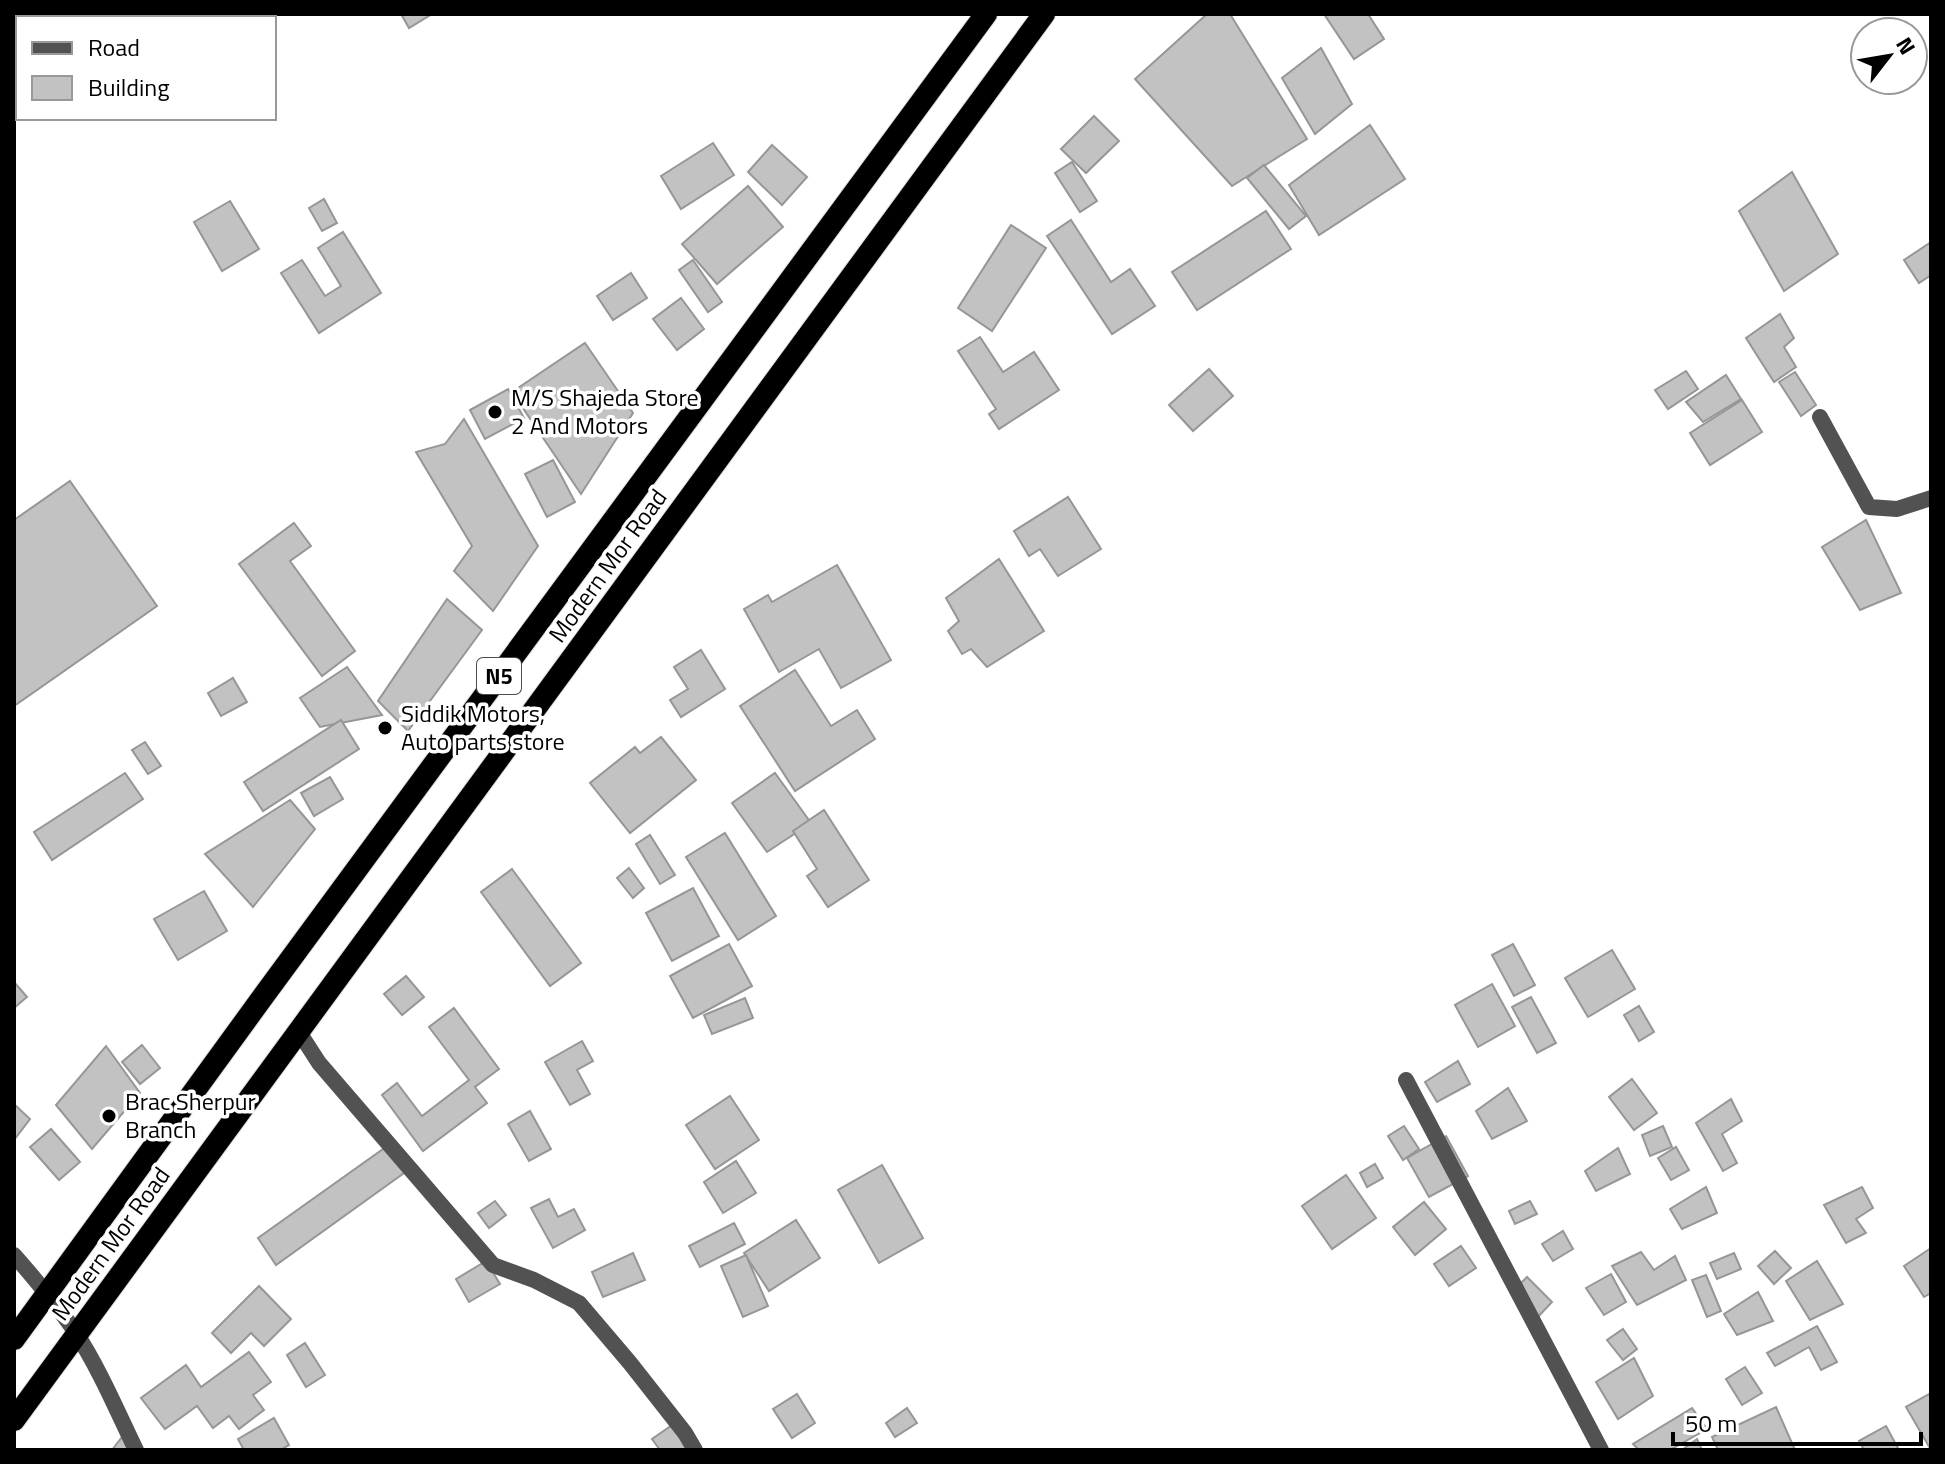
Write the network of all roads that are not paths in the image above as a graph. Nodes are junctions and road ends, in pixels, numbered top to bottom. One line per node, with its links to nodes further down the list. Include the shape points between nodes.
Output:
1 (986, 14): 8 (highway, Modern Mor Road / N5)
2 (1044, 14): 5 (highway, Modern Mor Road / N5)
3 (1820, 417): 4 (street, via 1869,507 1897,509)
4 (1931, 498)
5 (299, 1032): 9 (highway, Modern Mor Road / N5); 13 (street, via 319,1063 493,1265 579,1303)
6 (1406, 1080): 14 (street)
7 (14, 1255): 8 (street)
8 (47, 1294): 9 (street); 10 (highway, Modern Mor Road / N5)
9 (77, 1334): 11 (highway, Modern Mor Road / N5); 12 (street)
10 (14, 1339)
11 (14, 1420)
12 (136, 1450)
13 (695, 1450)
14 (1601, 1450)

